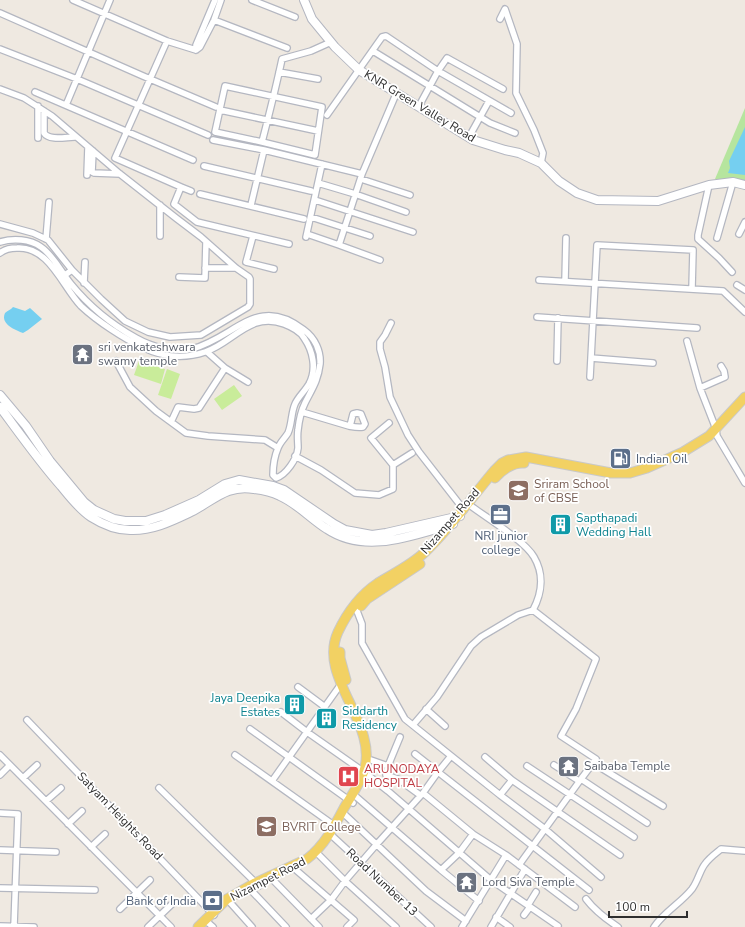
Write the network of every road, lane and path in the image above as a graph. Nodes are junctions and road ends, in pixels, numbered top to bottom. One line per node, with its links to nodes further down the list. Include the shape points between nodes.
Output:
1 (73, 0): 8 (street)
2 (110, 0): 8 (street)
3 (215, 0): 16 (street)
4 (221, 0): 11 (street)
5 (252, 0): 9 (street)
6 (304, 0): 13 (street, KNR Green Valley Road, via 312,19)
7 (0, 12): 18 (street)
8 (104, 13): 12 (street); 18 (street)
9 (295, 17)
10 (500, 19): 55 (street, via 505,9 517,44 516,93 543,152)
11 (214, 20): 14 (street); 16 (street)
12 (167, 41): 16 (street); 23 (street)
13 (331, 42): 19 (street, KNR Green Valley Road); 20 (street, via 282,59)
14 (286, 48)
15 (0, 49): 22 (street)
16 (196, 50)
17 (373, 51): 19 (street); 21 (street, via 382,37 386,36); 25 (street)
18 (88, 52): 22 (street); 23 (street)
19 (359, 70): 29 (street, KNR Green Valley Road); 39 (street)
20 (279, 72): 24 (street); 30 (street)
21 (438, 72): 25 (street); 27 (street, via 447,58); 31 (street)
22 (77, 79): 32 (street); 35 (street)
23 (150, 79): 35 (street); 36 (street)
24 (318, 79)
25 (429, 86): 34 (street); 40 (street)
26 (0, 89): 33 (street)
27 (503, 89)
28 (35, 92): 32 (street)
29 (396, 94): 34 (street, KNR Green Valley Road); 60 (street)
30 (273, 97): 36 (street, via 225,86); 41 (street); 43 (street, via 322,107)
31 (489, 101): 38 (street); 40 (street)
32 (66, 105): 42 (street)
33 (38, 106): 37 (street); 48 (street)
34 (419, 106): 47 (street, KNR Green Valley Road)
35 (138, 107): 42 (street); 45 (street)
36 (218, 108): 41 (street); 50 (street, via 215,132)
37 (44, 111): 46 (street); 46 (street, via 45,135 50,138)
38 (511, 114)
39 (327, 115)
40 (480, 117): 44 (street); 47 (street)
41 (268, 120): 43 (street); 50 (street)
42 (127, 131): 54 (street); 66 (street, via 115,158)
43 (318, 131): 50 (street, via 315,155)
44 (515, 133)
45 (208, 135)
46 (75, 137): 51 (street)
47 (469, 137): 55 (street, KNR Green Valley Road)
48 (38, 138)
49 (213, 140): 52 (street)
50 (262, 142)
51 (88, 147): 53 (street); 59 (street)
52 (264, 150): 56 (street); 61 (street)
53 (93, 151): 58 (street); 58 (street, via 92,172)
54 (193, 160)
55 (541, 163): 64 (street, KNR Green Valley Road, via 559,181 577,193 597,200 658,201)
56 (322, 164): 60 (street); 63 (street)
57 (204, 166): 61 (street)
58 (120, 174): 74 (street)
59 (87, 175)
60 (361, 176): 70 (street); 71 (street)
61 (257, 178): 68 (street); 75 (street)
62 (733, 182): 64 (street, KNR Green Valley Road); 65 (street, KNR Green Valley Road); 89 (street)
63 (318, 183): 70 (street); 72 (street)
64 (709, 185): 102 (street, via 698,240)
65 (745, 185)
66 (181, 187): 67 (street); 86 (street, via 174,204 197,222)
67 (191, 191)
68 (310, 191)
69 (200, 194): 75 (street)
70 (356, 194): 76 (street); 77 (street)
71 (410, 195)
72 (314, 200): 76 (street); 78 (street)
73 (49, 202): 90 (street)
74 (160, 205): 85 (street); 91 (street)
75 (251, 205): 79 (street)
76 (350, 211): 82 (street); 83 (street)
77 (406, 212)
78 (311, 217): 82 (street); 94 (street, via 307,236)
79 (304, 219)
80 (745, 222): 84 (street)
81 (0, 224): 90 (street)
82 (344, 227): 87 (street); 94 (street)
83 (413, 232)
84 (739, 234)
85 (160, 236)
86 (253, 236): 93 (street); 100 (street, via 246,262)
87 (370, 236)
88 (566, 238): 107 (street)
89 (717, 238)
90 (46, 239): 101 (street)
91 (206, 242): 98 (street); 99 (street)
92 (0, 243): 95 (street); 106 (street, via 18,240 41,247 49,254)
93 (289, 244)
94 (339, 245): 96 (street)
95 (2, 252): 106 (street, via 24,247 36,252)
96 (380, 260)
97 (84, 262): 108 (street)
98 (205, 268): 99 (street); 104 (street, via 204,278)
99 (236, 268): 116 (street, via 250,279 250,304)
100 (274, 269)
101 (72, 270): 103 (street); 106 (street)
102 (732, 272)
103 (78, 277): 106 (street); 108 (street)
104 (179, 277)
105 (540, 280): 107 (street)
106 (67, 281): 124 (street, via 100,314 138,339 150,345 173,350); 126 (street, via 82,306 102,323 135,344 152,352 173,357)
107 (565, 281): 109 (street)
108 (84, 283): 119 (street, via 125,321 148,332 170,337 191,336 201,335)
109 (594, 283): 111 (street); 111 (street, via 597,245 693,250); 117 (street)
110 (737, 285): 112 (street)
111 (692, 289): 113 (street, via 723,291)
112 (745, 290)
113 (745, 312)
114 (537, 317): 115 (street)
115 (558, 318): 117 (street); 129 (street)
116 (224, 321): 119 (street); 121 (street)
117 (592, 321): 120 (street); 127 (street)
118 (391, 323): 153 (street, via 380,342 390,397 408,435)
119 (215, 326): 122 (street)
120 (697, 328)
121 (230, 330): 122 (street); 140 (street, via 256,317 269,315 295,322 309,334 320,354 320,364 313,390)
122 (222, 336): 124 (street)
123 (687, 341): 135 (street)
124 (197, 347): 126 (street)
125 (207, 352): 126 (street); 132 (street); 144 (street, via 242,329 266,321 287,325 303,336 310,348 313,373 295,403)
126 (199, 354)
127 (591, 358): 130 (street); 133 (street)
128 (116, 361): 141 (street, via 130,387 156,412)
129 (557, 361)
130 (653, 364)
131 (721, 366): 135 (street, via 725,377)
132 (225, 368): 134 (street); 141 (street, via 199,408 178,407)
133 (590, 377)
134 (248, 382)
135 (700, 388): 145 (street)
136 (0, 395): 152 (street, via 84,502 94,510 114,519 146,521 166,515 233,482 248,481)
137 (745, 397): 145 (main road, Nizampet Road)
138 (745, 406): 145 (main road, Nizampet Road)
139 (0, 408): 152 (street, via 43,466 78,506 100,523 114,527 130,530 152,528 203,506 234,488)
140 (302, 412): 143 (street); 146 (street)
141 (172, 422): 147 (street, via 186,433 265,440)
142 (388, 423): 150 (street, via 371,438)
143 (350, 426)
144 (288, 432): 146 (street); 147 (street)
145 (716, 433): 151 (street); 153 (main road, Nizampet Road, via 683,452 630,473 526,457 514,458 494,470)
146 (297, 434): 149 (street, via 298,448)
147 (278, 448): 152 (street)
148 (412, 453): 150 (street)
149 (295, 456): 150 (street, via 321,470 355,494 380,495 393,489); 152 (street)
150 (393, 465)
151 (745, 483)
152 (273, 486): 153 (street, via 284,490 345,530 372,535 435,525)
153 (461, 515): 154 (street, via 517,539 533,556 540,571 541,591); 155 (main road, Nizampet Road, via 430,555 367,599); 156 (main road, Nizampet Road, via 414,561 363,595 345,618 335,643 334,663)
154 (533, 610): 159 (street, via 518,615 481,637 471,646); 174 (street, via 596,659 562,736 596,758)
155 (357, 611): 162 (street, via 362,624 362,643 404,718); 173 (main road, Nizampet Road, via 341,641 340,658 366,728)
156 (341, 684): 158 (street); 181 (main road, Nizampet Road, via 365,742)
157 (298, 688): 158 (street)
158 (325, 707): 165 (street)
159 (426, 709): 162 (street); 163 (street)
160 (281, 712): 165 (street)
161 (27, 720): 245 (street, Satyam Heights Road)
162 (413, 725): 170 (street)
163 (445, 726)
164 (250, 729): 171 (street)
165 (307, 732): 171 (street); 181 (street)
166 (400, 737): 178 (street)
167 (415, 754): 180 (street)
168 (0, 755): 175 (street)
169 (235, 755): 186 (street, Road Number 13)
170 (451, 756): 180 (street); 190 (street)
171 (289, 757): 186 (street); 192 (street)
172 (485, 757): 184 (street)
173 (371, 760): 178 (street); 181 (main road, Nizampet Road)
174 (593, 763): 185 (street); 194 (street)
175 (10, 765): 182 (street); 183 (street)
176 (37, 765): 183 (street)
177 (554, 765): 185 (street)
178 (388, 766): 189 (street, via 386,774)
179 (527, 766): 191 (street)
180 (438, 772): 189 (street); 209 (street)
181 (366, 774): 192 (main road, Nizampet Road); 195 (street)
182 (0, 775)
183 (23, 778): 193 (street)
184 (512, 780): 190 (street); 197 (street)
185 (580, 780): 191 (street); 200 (street)
186 (272, 781): 204 (street, Road Number 13)
187 (60, 788): 193 (street)
188 (159, 788): 229 (street)
189 (422, 794): 195 (street); 206 (street)
190 (500, 795): 203 (street)
191 (569, 795): 197 (street); 207 (street)
192 (353, 798): 199 (main road, Nizampet Road); 202 (street)
193 (46, 801): 201 (street)
194 (662, 806)
195 (408, 808): 202 (street); 216 (street)
196 (82, 811): 201 (street)
197 (557, 812): 203 (street); 218 (street)
198 (0, 813): 212 (street, via 18,814)
199 (344, 814): 204 (main road, Nizampet Road); 208 (street)
200 (647, 823)
201 (68, 824): 210 (street)
202 (391, 827): 208 (street); 223 (street)
203 (545, 829): 209 (street); 224 (street)
204 (333, 831): 215 (main road, Nizampet Road, via 326,847); 219 (street, Road Number 13)
205 (105, 834): 210 (street)
206 (473, 834): 216 (street); 217 (street)
207 (634, 837)
208 (376, 844): 219 (street); 250 (street, via 426,891)
209 (532, 846): 220 (street); 233 (street)
210 (91, 847): 235 (street)
211 (0, 850): 212 (street)
212 (17, 851): 214 (street); 231 (street)
213 (745, 851): 269 (street, via 721,849 704,864 692,888)
214 (56, 852)
215 (317, 853): 222 (main road, Nizampet Road); 227 (street); 229 (main road, Nizampet Road)
216 (459, 853): 223 (street); 228 (street)
217 (506, 855): 220 (street); 228 (street)
218 (620, 855)
219 (360, 863): 227 (street); 264 (street, Road Number 13)
220 (519, 865): 221 (street)
221 (525, 869): 236 (street); 243 (street)
222 (296, 870): 226 (main road, Nizampet Road); 237 (street)
223 (441, 870): 240 (street)
224 (601, 877)
225 (150, 880): 235 (street)
226 (272, 880): 229 (main road, Nizampet Road); 249 (street)
227 (345, 880): 237 (street); 254 (street)
228 (491, 880): 236 (street); 240 (street)
229 (253, 887): 239 (main road, Nizampet Road); 261 (street)
230 (0, 888): 231 (street)
231 (15, 888): 232 (street); 253 (street)
232 (95, 890)
233 (589, 890)
234 (536, 892): 242 (street)
235 (136, 893): 244 (street); 247 (street)
236 (511, 893): 242 (street); 248 (street)
237 (331, 900): 249 (street); 263 (street, via 354,920)
238 (586, 900): 268 (street, via 592,908)
239 (229, 901): 245 (main road, Nizampet Road); 260 (street)
240 (479, 901): 250 (street)
241 (172, 904): 247 (street)
242 (529, 906): 246 (street); 255 (street)
243 (576, 907)
244 (120, 908)
245 (213, 914): 251 (main road, Nizampet Road)
246 (524, 915)
247 (160, 916): 257 (street); 258 (street)
248 (496, 917): 266 (street); 267 (street)
249 (312, 920): 262 (street)
250 (466, 921): 265 (street)
251 (207, 924): 259 (main road, Nizampet Road)
252 (0, 926): 253 (street)
253 (14, 926): 256 (street)
254 (393, 926)
255 (558, 926)
256 (34, 927)
257 (148, 927)
258 (171, 927)
259 (198, 927)
260 (252, 927)
261 (286, 927)
262 (319, 927)
263 (348, 927)
264 (431, 927)
265 (462, 927)
266 (490, 927)
267 (510, 927)
268 (618, 927)
269 (654, 927)

